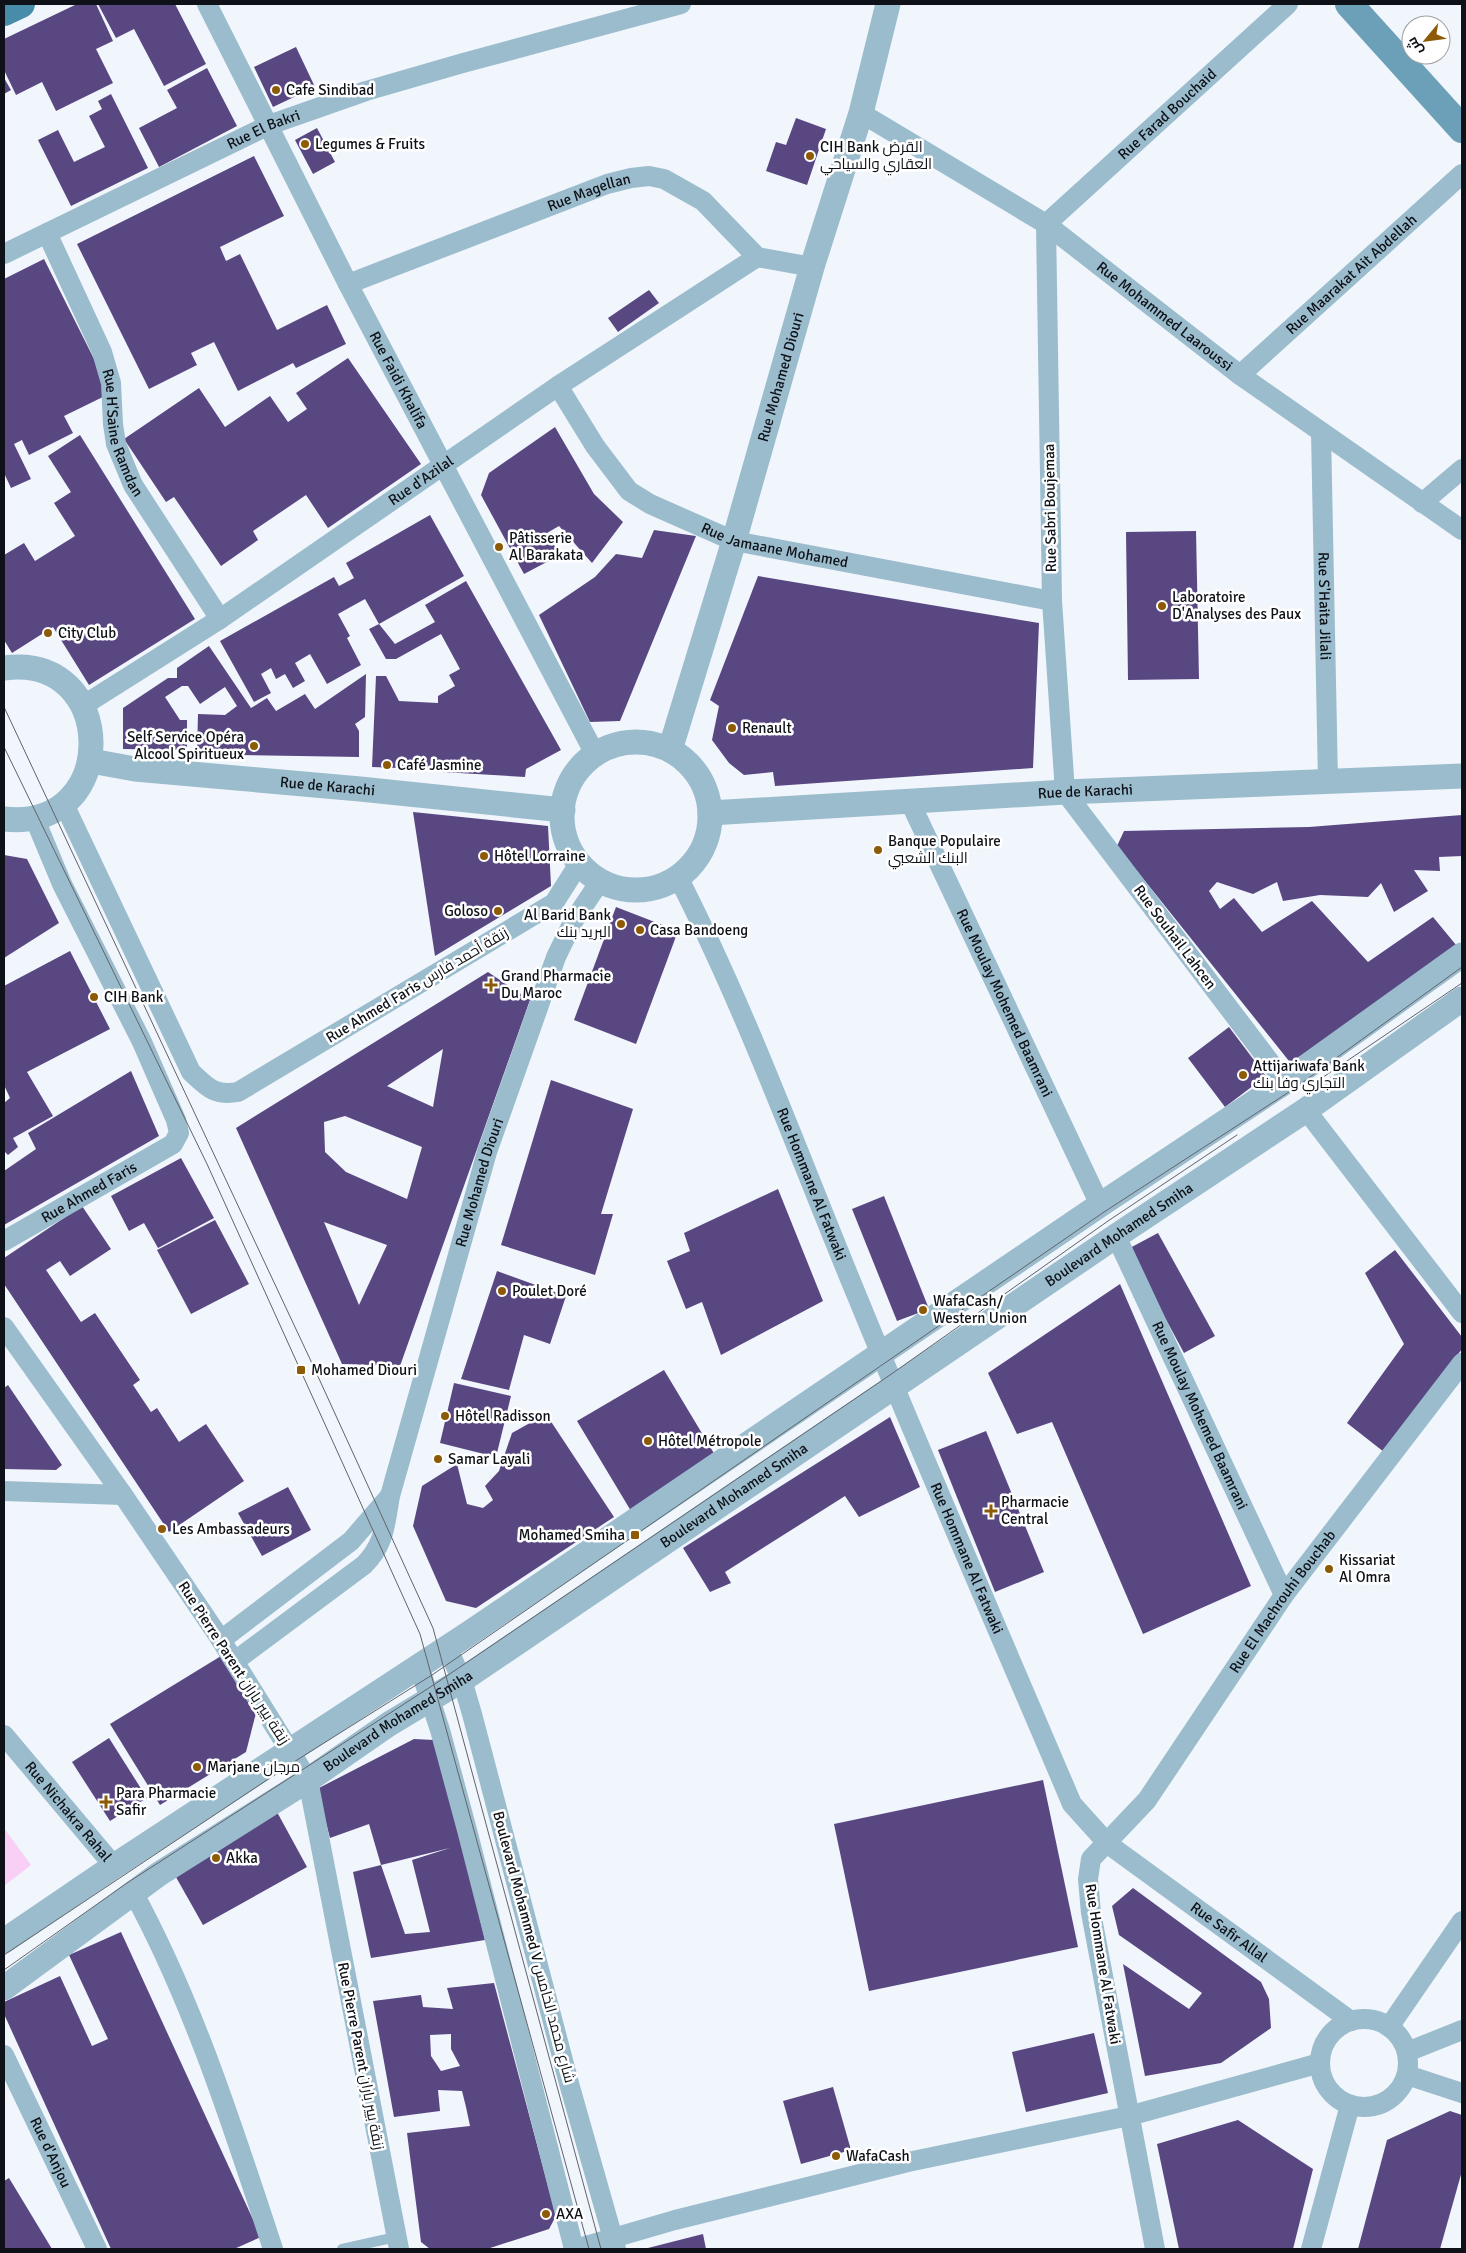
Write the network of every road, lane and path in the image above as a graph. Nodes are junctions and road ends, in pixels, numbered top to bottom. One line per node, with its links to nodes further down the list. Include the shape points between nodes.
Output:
1 (21, 4): 7 (main road)
2 (207, 4): 9 (street, Rue Faidi Khalifa)
3 (681, 4): 9 (street, Rue El Bakri, via 454,65)
4 (888, 4): 8 (street, Rue Mohamed Diouri)
5 (1288, 4): 12 (street, Rue Farad Bouchaid)
6 (1349, 4): 10 (main road)
7 (4, 12)
8 (861, 113): 12 (street, Rue Mohammed Laaroussi); 16 (street, Rue Mohamed Diouri)
9 (269, 125): 13 (street, Rue El Bakri); 17 (street, Rue Faidi Khalifa)
10 (1462, 129)
11 (1462, 174): 18 (street, Rue Maarakat Ait Abdellah)
12 (1046, 224): 18 (street, Rue Mohammed Laaroussi); 26 (street, Rue Sabri Boujemaa)
13 (47, 233): 14 (street, Rue El Bakri); 27 (street, Rue H'Saine Ramdan, via 102,352 111,383 113,424 122,462)
14 (4, 254)
15 (758, 257): 16 (street); 17 (street, Rue Magellan, via 703,201 664,179 649,176 607,184); 19 (street, Rue d'Azilal)
16 (812, 267): 25 (street, Rue Mohamed Diouri)
17 (348, 284): 21 (street, Rue Faidi Khalifa)
18 (1240, 375): 20 (street, Rue Mohammed Laaroussi)
19 (558, 386): 21 (street, Rue d'Azilal); 25 (street, Rue Jamaane Mohamed, via 595,446 629,490 650,504)
20 (1321, 432): 23 (street, Rue Mohammed Laaroussi); 34 (street, Rue S'Haita Jilali)
21 (444, 466): 27 (street, Rue d'Azilal); 31 (street, Rue Faidi Khalifa)
22 (1462, 469): 23 (street)
23 (1422, 502): 24 (street, Rue Mohammed Laaroussi)
24 (1462, 530)
25 (734, 542): 26 (street, Rue Jamaane Mohamed); 30 (street, Rue Mohamed Diouri)
26 (1052, 601): 35 (street, Rue Sabri Boujemaa)
27 (220, 619): 29 (street, Rue d'Azilal)
28 (4, 668): 29 (street, via 25,667 50,674)
29 (84, 705): 32 (street, via 92,729)
30 (670, 750): 31 (street, via 636,742 619,744); 39 (street, via 692,767 700,779)
31 (595, 754): 38 (street, via 575,775)
32 (91, 761): 37 (street, via 78,788); 38 (street, Rue de Karachi, via 135,769)
33 (1462, 776): 34 (street, Rue de Karachi)
34 (1328, 781): 35 (street, Rue de Karachi)
35 (1065, 792): 36 (street, Rue de Karachi); 47 (street, Rue Souhail Lahcen)
36 (910, 802): 39 (street, Rue de Karachi); 49 (street, Rue Moulay Mohemed Baamrani)
37 (64, 804): 40 (street); 42 (street, Rue Ahmed Faris زنقة أحمد فارس, via 190,1072 209,1088 223,1094 238,1092 554,903)
38 (563, 810): 42 (street, via 566,838)
39 (710, 814): 43 (street, via 707,837 700,852)
40 (34, 817): 41 (street); 51 (street, Rue Ahmed Faris, via 62,884 105,965 179,1133 173,1144)
41 (4, 819)
42 (580, 862): 44 (street)
43 (678, 877): 44 (street, via 655,887 639,889); 54 (street, Rue Hommane Al Fatwaki, via 707,934 773,1086)
44 (601, 880): 59 (street, Rue Mohamed Diouri, via 574,920 556,957 487,1152)
45 (1462, 955): 47 (street)
46 (1462, 999): 48 (street, Boulevard Mohamed Smiha)
47 (1285, 1082): 49 (street)
48 (1306, 1110): 50 (street, Boulevard Mohamed Smiha); 52 (street)
49 (1100, 1205): 54 (street)
50 (1116, 1236): 56 (street, Boulevard Mohamed Smiha); 60 (street, Rue Moulay Mohemed Baamrani)
51 (4, 1240)
52 (1462, 1313)
53 (4, 1327): 58 (street, Rue Pierre Parent زنقة بيير باران)
54 (881, 1355): 56 (street, Rue Hommane Al Fatwaki); 62 (street)
55 (1462, 1363): 60 (street, Rue El Machrouhi Bouchab)
56 (895, 1387): 65 (street, Boulevard Mohamed Smiha); 70 (street, Rue Hommane Al Fatwaki, via 1072,1804)
57 (4, 1491): 58 (street)
58 (123, 1495): 61 (street, Rue Pierre Parent زنقة بيير باران)
59 (390, 1496): 61 (street, via 351,1541); 63 (street, Rue Mohamed Diouri, via 383,1540 374,1555)
60 (1284, 1595): 70 (street, Rue El Machrouhi Bouchab, via 1147,1800)
61 (221, 1640): 63 (street, Rue Pierre Parent زنقة بيير باران)
62 (447, 1647): 64 (street); 65 (street, Boulevard Mohammed V شارع محمد الخامس)
63 (235, 1661): 68 (street, Rue Pierre Parent زنقة بيير باران)
64 (419, 1666): 66 (street); 68 (street)
65 (462, 1680): 66 (street, Boulevard Mohamed Smiha); 87 (street, Boulevard Mohammed V شارع محمد الخامس)
66 (430, 1700): 69 (street, Boulevard Mohamed Smiha); 91 (street, via 467,1830)
67 (4, 1735): 71 (street, Rue Nichakra Rahal)
68 (290, 1750): 69 (street, Rue Pierre Parent زنقة بيير باران); 71 (street)
69 (308, 1780): 72 (street, Boulevard Mohamed Smiha); 86 (street, Rue Pierre Parent زنقة بيير باران)
70 (1108, 1844): 76 (street, Rue Safir Allal); 85 (street, Rue Hommane Al Fatwaki, via 1091,1859 1088,1879 1091,1913)
71 (114, 1866): 74 (street)
72 (134, 1892): 75 (street, Boulevard Mohamed Smiha); 89 (street, via 153,1927 218,2084)
73 (1462, 1921): 77 (street)
74 (4, 1941)
75 (4, 1988)
76 (1351, 2021): 77 (street, via 1374,2020); 81 (street, via 1331,2034 1323,2047)
77 (1389, 2026): 79 (street)
78 (1462, 2030): 79 (street)
79 (1407, 2052): 82 (street)
80 (4, 2055): 88 (street, Rue d'Anjou)
81 (1320, 2063): 84 (street, via 1323,2078 1331,2092); 85 (street)
82 (1407, 2075): 83 (street); 84 (street, via 1400,2090 1381,2104 1366,2108)
83 (1462, 2093)
84 (1350, 2105): 93 (street)
85 (1129, 2116): 87 (street, via 908,2162); 92 (street, Rue Hommane Al Fatwaki)
86 (398, 2243): 90 (lane)
87 (614, 2243): 91 (street)
88 (97, 2249)
89 (273, 2249)
90 (342, 2249)
91 (575, 2249)
92 (1154, 2249)
93 (1311, 2249)

